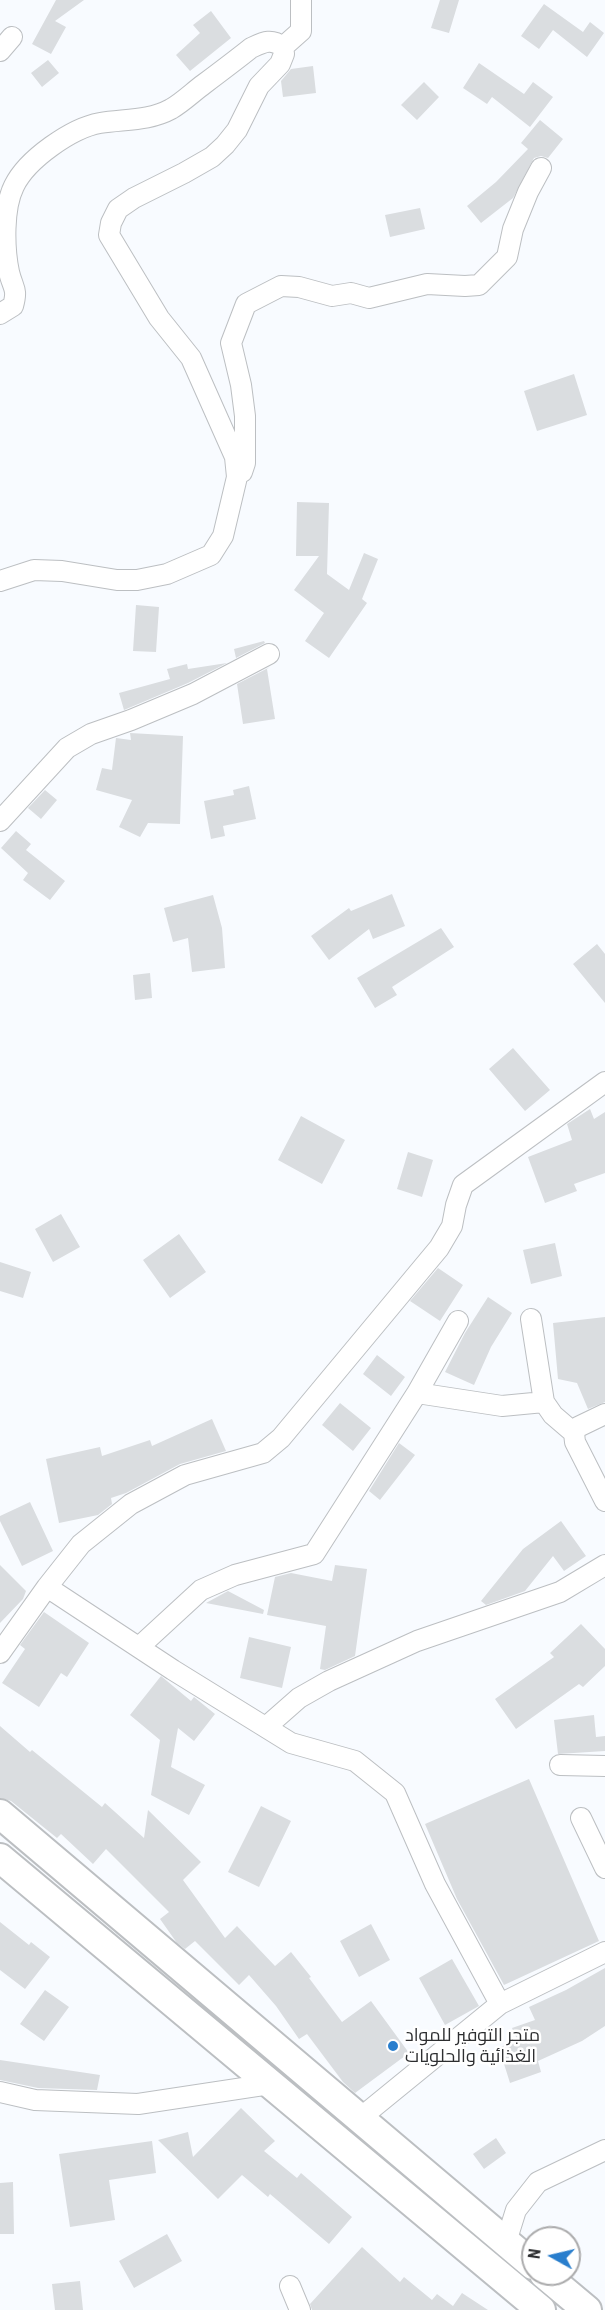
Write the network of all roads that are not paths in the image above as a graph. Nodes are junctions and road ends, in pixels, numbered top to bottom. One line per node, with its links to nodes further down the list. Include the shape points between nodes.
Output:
1 (301, 0): 2 (street, via 301,31)
2 (283, 47): 4 (street, via 275,41 265,41 172,108 150,118 81,128 32,163 14,186 7,217 9,272 17,293 13,306); 5 (street, via 280,64 259,86 225,145 212,157 118,209 109,235 159,318 191,358 235,457)
3 (541, 168): 5 (street, via 513,229 507,257 479,285 427,284 369,298 351,293 332,296 281,286 246,304 231,343 244,416 245,463)
4 (0, 314)
5 (237, 477): 6 (street, via 224,536 211,555 167,574 137,580 34,570)
6 (0, 581)
7 (269, 654): 8 (street, via 193,694 91,734 67,748)
8 (0, 821)
9 (605, 1082): 18 (street, via 463,1185 452,1226 439,1248 281,1438 263,1453 185,1475 130,1504 81,1544)
10 (531, 1319): 13 (street)
11 (458, 1321): 12 (street)
12 (417, 1393): 13 (street, via 502,1406); 19 (street, via 314,1554 235,1575 201,1590)
13 (544, 1402): 15 (street)
14 (605, 1414): 15 (street, via 578,1427)
15 (574, 1433): 16 (street)
16 (605, 1501)
17 (605, 1565): 21 (street, via 560,1592 417,1641 339,1677 299,1698)
18 (47, 1587): 19 (street); 20 (street)
19 (139, 1647): 21 (street)
20 (0, 1653)
21 (266, 1727): 29 (street, via 291,1743 355,1761 395,1793 435,1884)
22 (560, 1765): 23 (street)
23 (605, 1766)
24 (0, 1814): 30 (main road)
25 (581, 1818): 27 (street)
26 (0, 1858): 31 (main road)
27 (605, 1868)
28 (605, 1952): 29 (street)
29 (500, 2004): 34 (street)
30 (266, 2039): 31 (main road); 34 (main road)
31 (246, 2064): 32 (main road)
32 (270, 2084): 33 (street, via 138,2104 35,2100); 41 (main road)
33 (0, 2092)
34 (359, 2119): 36 (main road)
35 (605, 2150): 36 (street, via 538,2182 516,2210)
36 (506, 2242): 37 (main road)
37 (521, 2255)
38 (290, 2286): 40 (street)
39 (558, 2286): 42 (main road)
40 (300, 2310)
41 (541, 2310)
42 (587, 2310)

